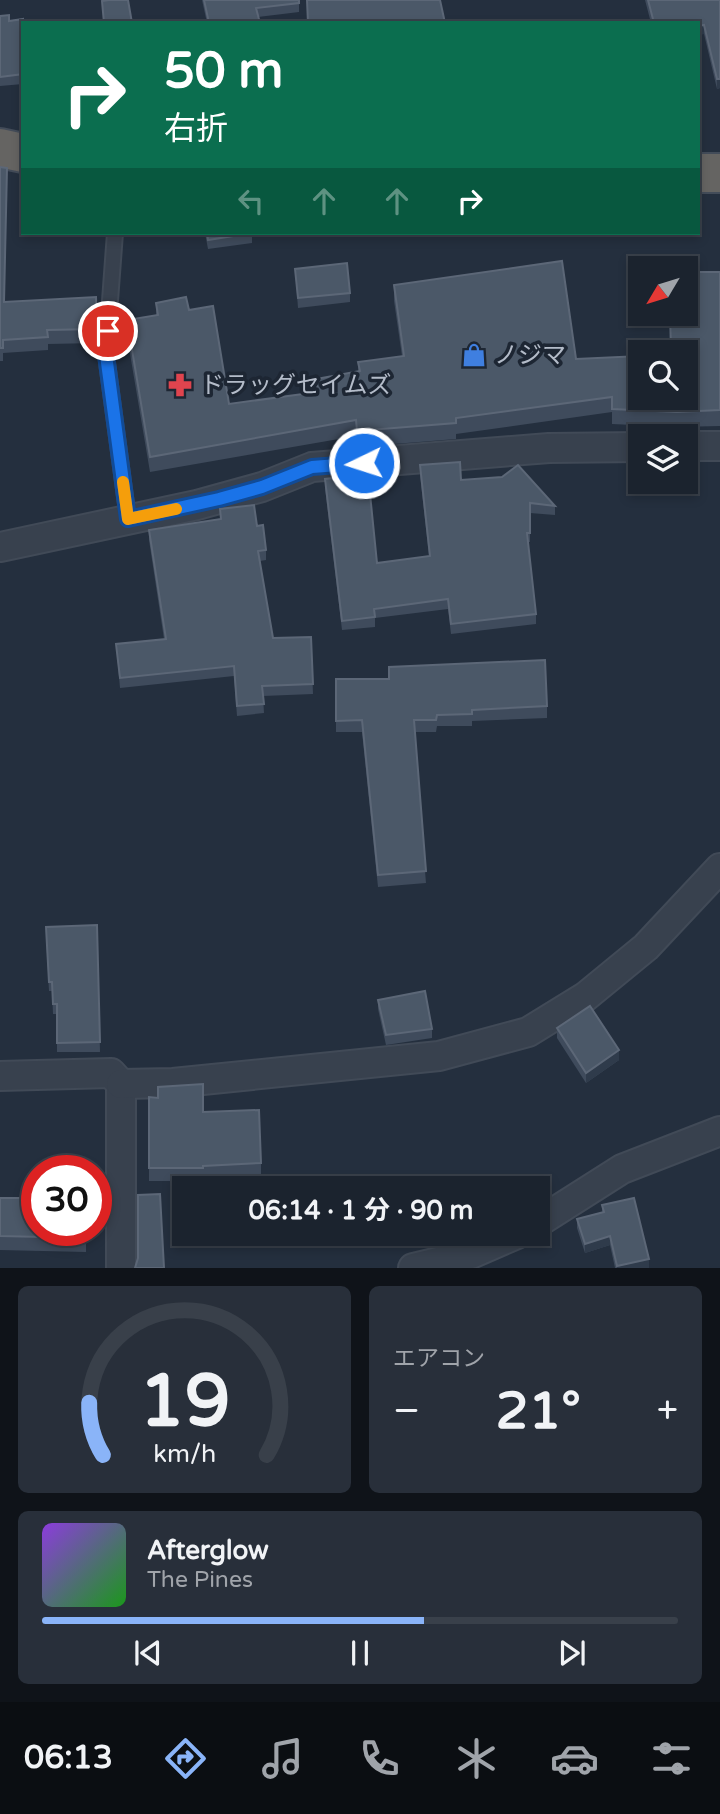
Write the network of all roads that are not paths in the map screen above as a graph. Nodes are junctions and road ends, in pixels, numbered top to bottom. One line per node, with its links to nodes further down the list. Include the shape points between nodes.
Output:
1 (0, 148): 2 (highway)
2 (21, 153)
3 (700, 173): 4 (highway)
4 (720, 173)
5 (115, 235): 9 (lane, via 106,355)
6 (698, 446): 7 (street)
7 (720, 446)
8 (628, 447): 9 (street, via 550,448 312,467 262,487)
9 (128, 519): 10 (street)
10 (0, 547)
11 (720, 868): 13 (street, via 646,947 585,997 528,1032 439,1056 173,1083)
12 (0, 1076): 13 (street, via 111,1073)
13 (121, 1084): 17 (street)
14 (720, 1131): 15 (street, via 622,1168)
15 (550, 1215)
16 (489, 1246): 18 (street)
17 (121, 1268)
18 (413, 1268)

